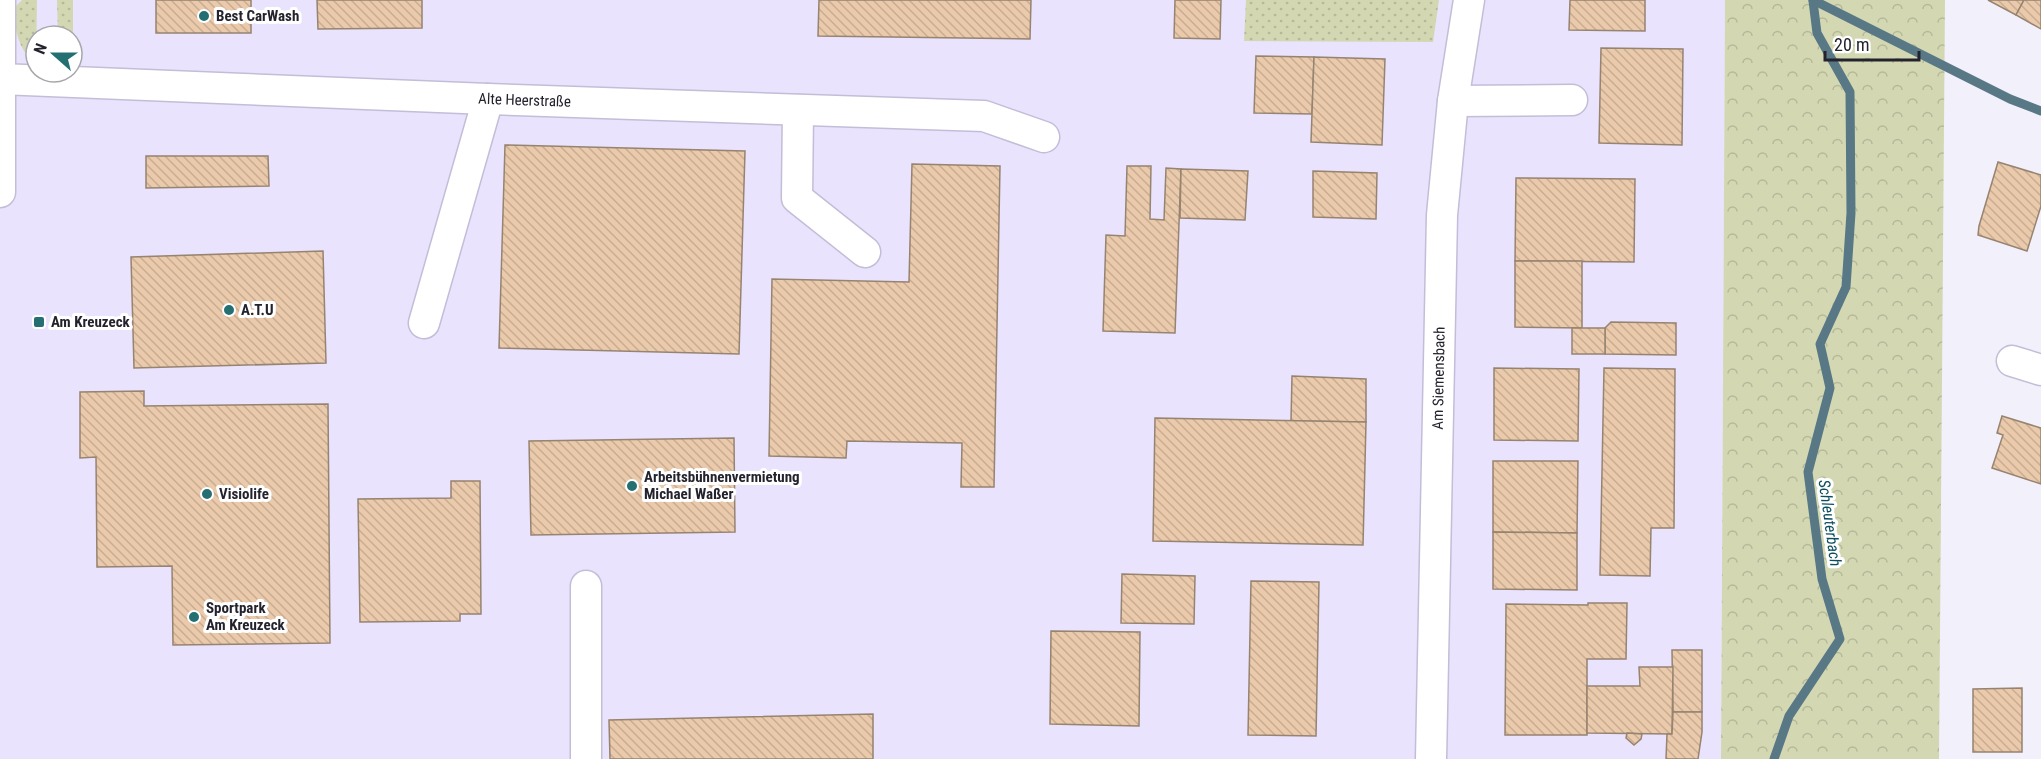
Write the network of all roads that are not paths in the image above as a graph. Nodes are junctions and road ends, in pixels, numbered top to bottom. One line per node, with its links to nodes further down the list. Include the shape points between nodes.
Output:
1 (0, 0): 3 (street)
2 (1469, 0): 6 (street, Am Siemensbach)
3 (0, 80): 4 (street, Alte Heerstraße); 9 (street)
4 (488, 99): 7 (street, Alte Heerstraße); 12 (street)
5 (1572, 100): 6 (street)
6 (1453, 101): 17 (street, Am Siemensbach, via 1442,215)
7 (798, 110): 8 (street, Alte Heerstraße, via 984,116); 11 (street, via 797,198)
8 (1044, 137)
9 (0, 163): 10 (street)
10 (0, 192)
11 (865, 252)
12 (423, 323)
13 (2012, 361): 14 (street)
14 (2041, 370)
15 (586, 586): 16 (street)
16 (586, 759)
17 (1431, 759)

